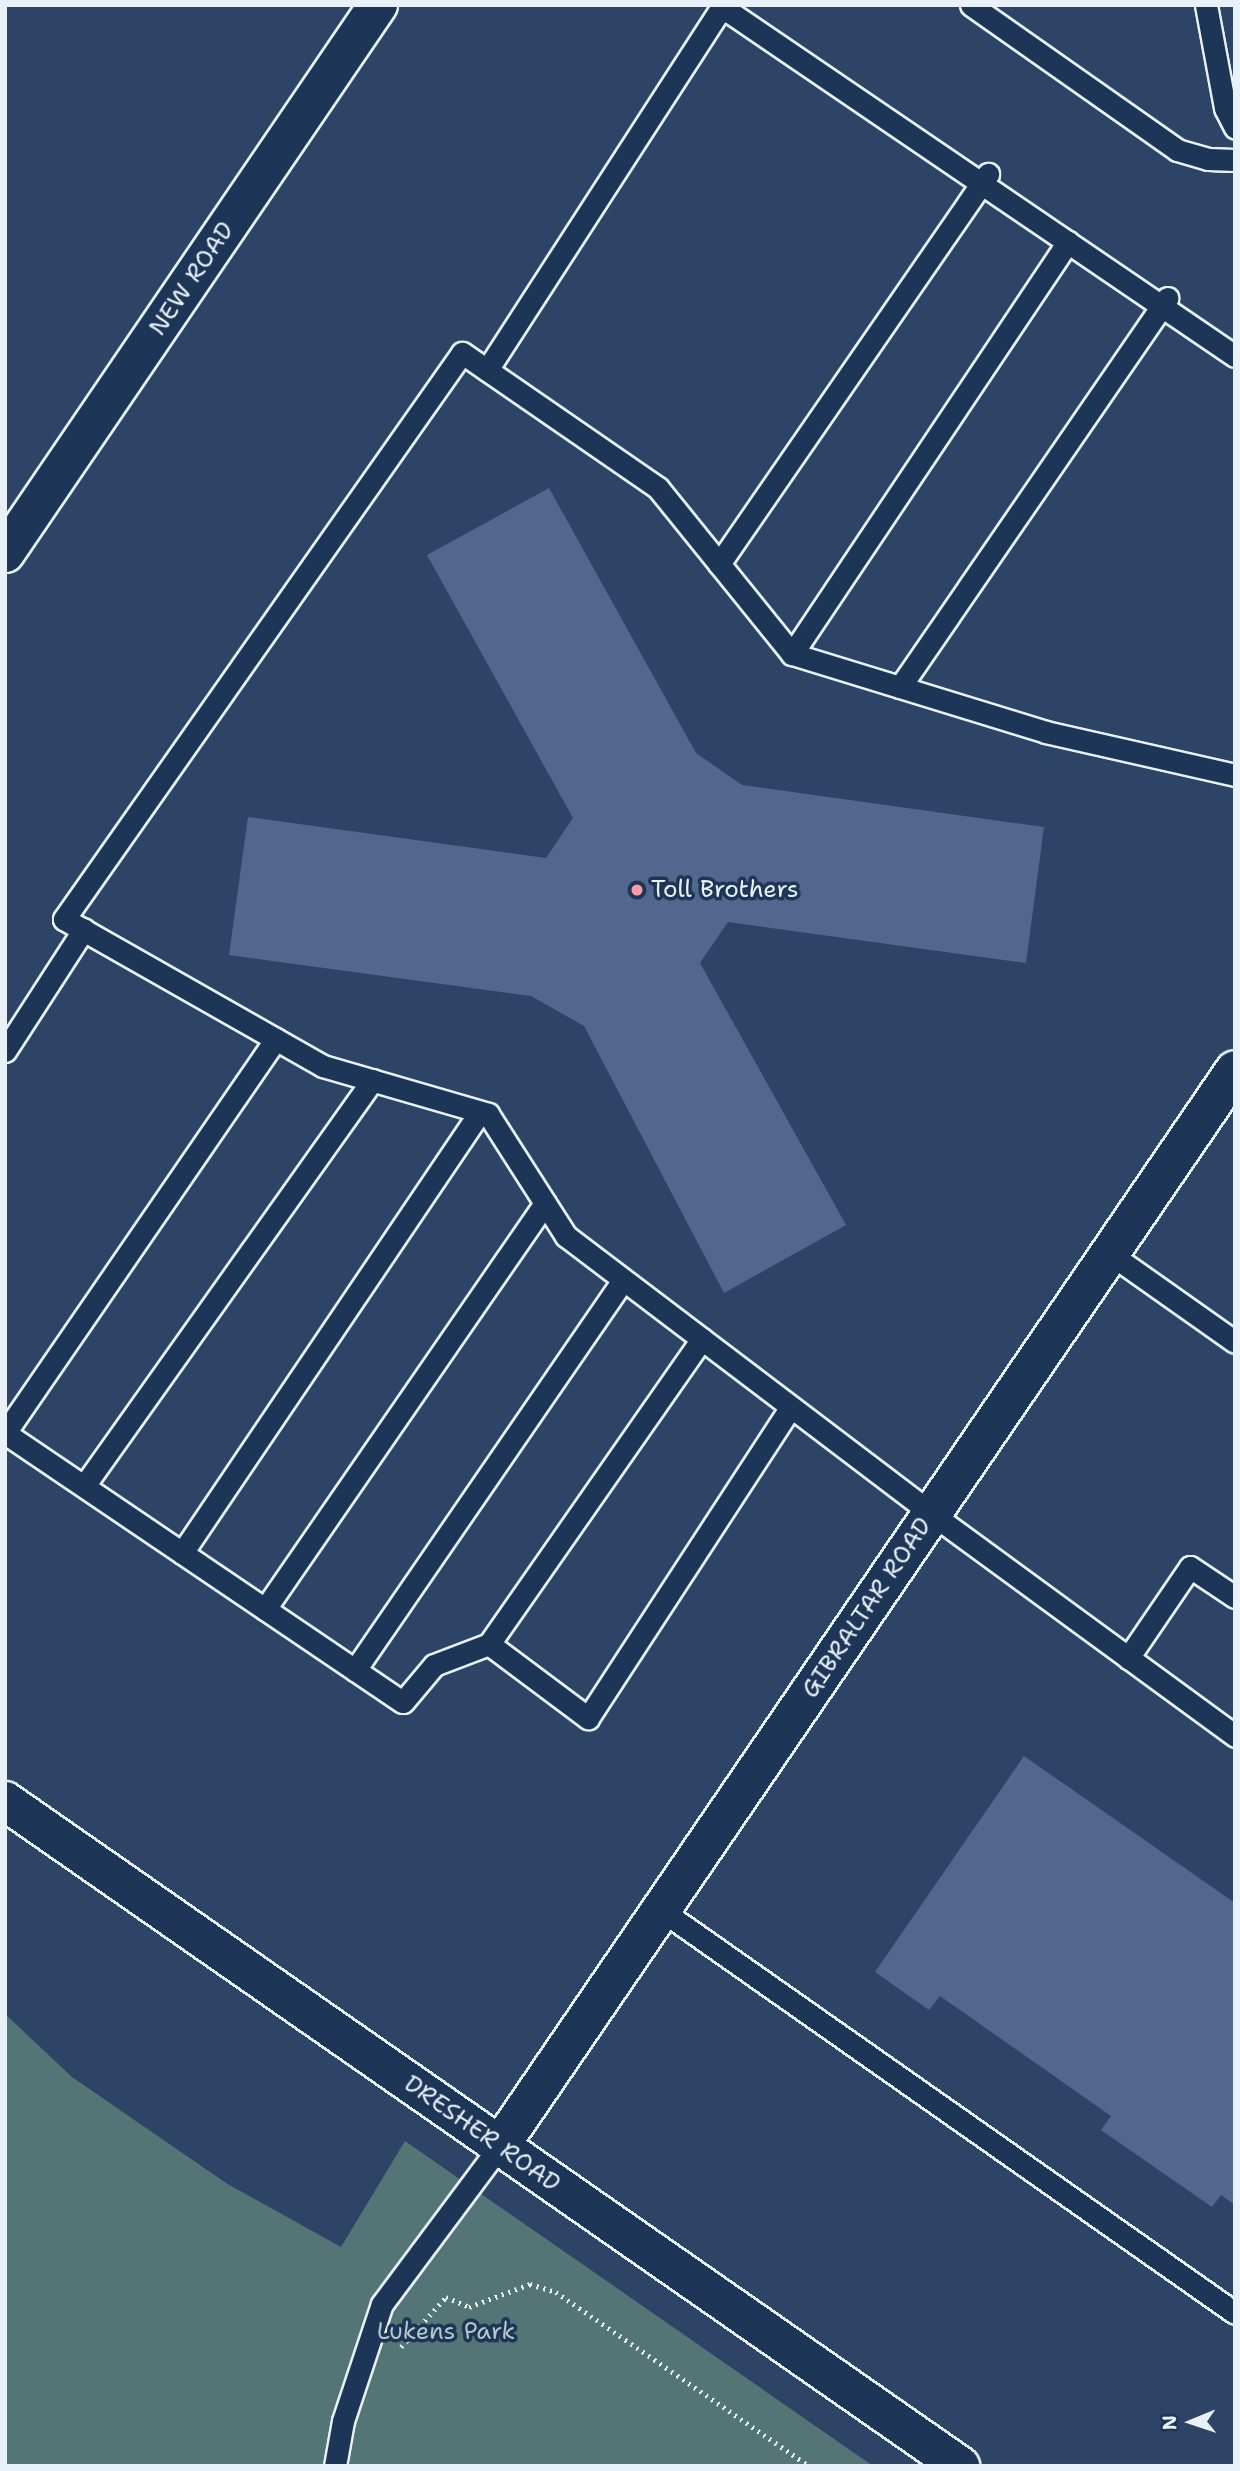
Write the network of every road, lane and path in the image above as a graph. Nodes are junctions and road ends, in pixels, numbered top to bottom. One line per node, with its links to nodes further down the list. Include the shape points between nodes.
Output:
1 (378, 5): 11 (street, NEW ROAD)
2 (971, 5): 5 (lane, via 1177,150 1208,159)
3 (1206, 5): 4 (lane, via 1225,108)
4 (1235, 128)
5 (1235, 160)
6 (984, 178): 7 (lane); 10 (lane, via 722,7); 12 (lane)
7 (1068, 243): 8 (lane); 13 (lane)
8 (1164, 302): 9 (lane); 14 (lane)
9 (1235, 356)
10 (487, 370): 12 (lane, via 657,488); 16 (lane, via 462,353 65,919)
11 (5, 553)
12 (719, 564): 13 (lane)
13 (792, 654): 14 (lane)
14 (900, 687): 15 (lane, via 1046,732)
15 (1234, 772)
16 (84, 929): 17 (lane); 18 (lane)
17 (276, 1039): 20 (lane, via 323,1066); 28 (lane)
18 (5, 1051)
19 (1235, 1070): 23 (street, GIBRALTAR ROAD)
20 (372, 1080): 21 (lane); 29 (lane)
21 (480, 1112): 22 (lane, via 488,1114); 31 (lane)
22 (545, 1203): 24 (lane, via 566,1236); 33 (lane)
23 (1109, 1253): 26 (lane); 30 (street, GIBRALTAR ROAD)
24 (623, 1280): 25 (lane); 36 (lane)
25 (702, 1339): 27 (lane); 34 (lane)
26 (1235, 1342)
27 (791, 1407): 30 (lane); 34 (lane, via 588,1718)
28 (5, 1433): 29 (lane)
29 (84, 1486): 31 (lane)
30 (932, 1514): 35 (lane); 39 (street, GIBRALTAR ROAD)
31 (182, 1553): 33 (lane)
32 (1235, 1597): 35 (lane, via 1191,1567)
33 (265, 1609): 36 (lane)
34 (489, 1644): 36 (lane, via 434,1665 403,1702)
35 (1128, 1658): 37 (lane)
36 (355, 1670)
37 (1235, 1736)
38 (5, 1801): 40 (street, DRESHER ROAD)
39 (661, 1910): 40 (street, GIBRALTAR ROAD); 41 (lane)
40 (499, 2147): 43 (lane, via 382,2304 343,2421); 45 (street, DRESHER ROAD)
41 (1235, 2314)
42 (392, 2358): 44 (path, via 446,2297 469,2307 530,2284 556,2292)
43 (335, 2466)
44 (809, 2466)
45 (960, 2466)

